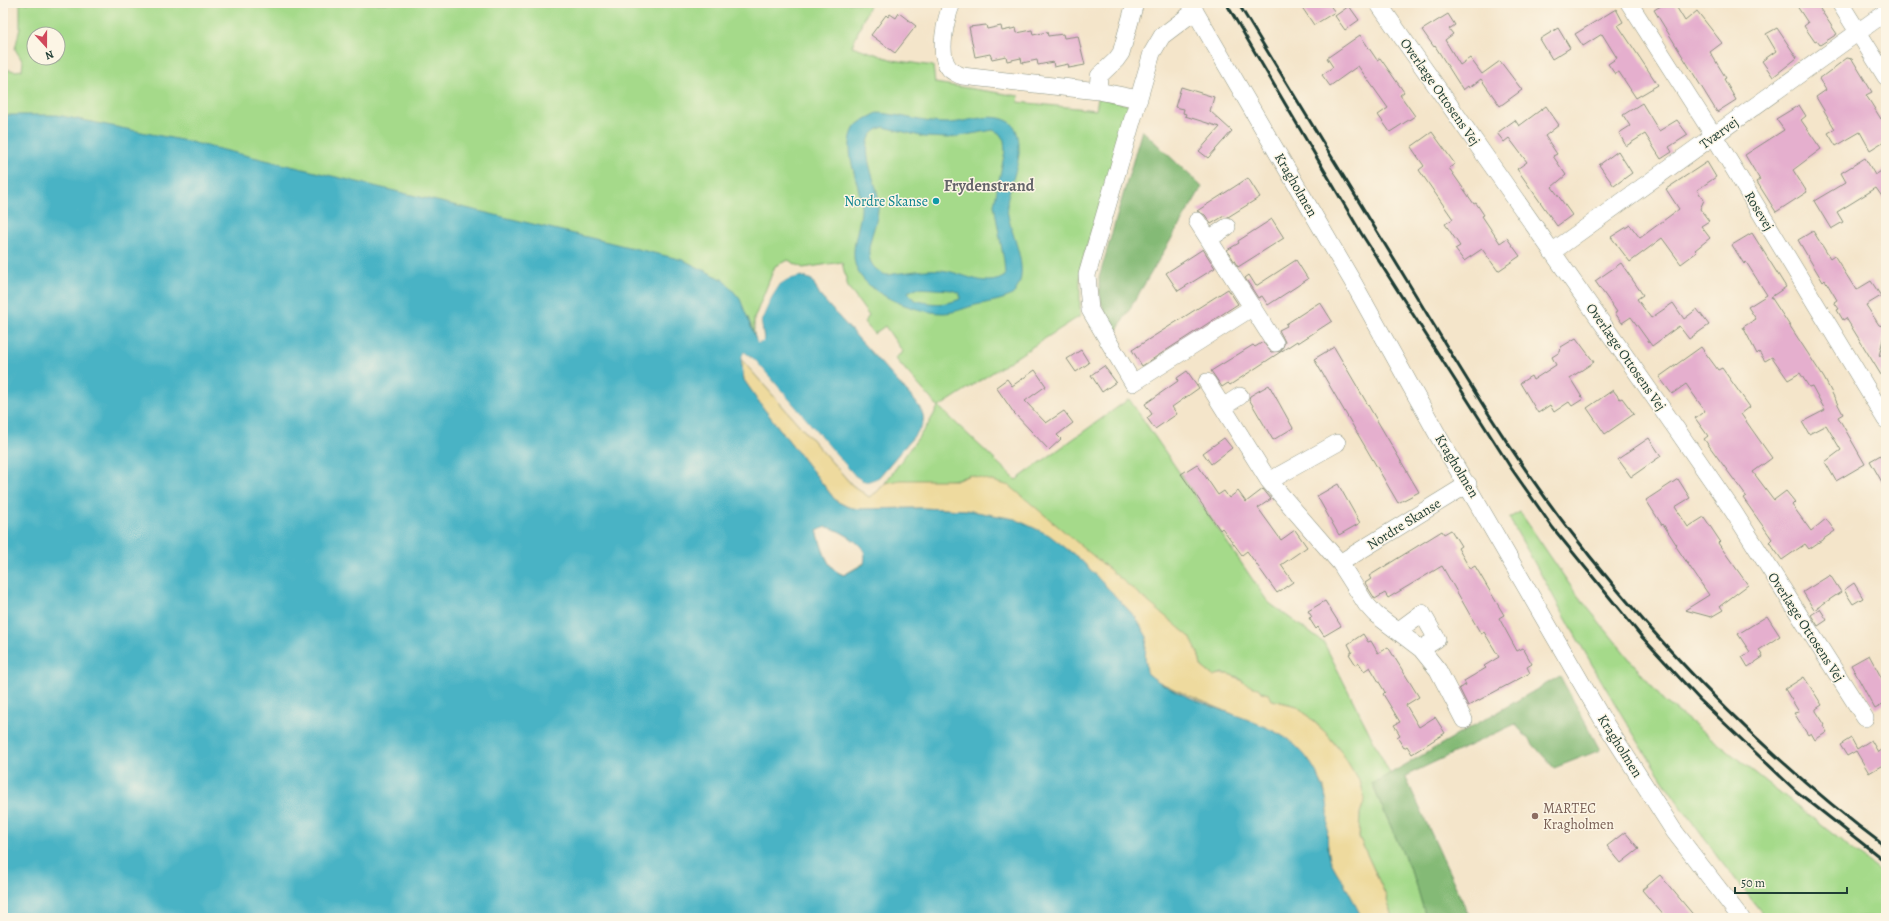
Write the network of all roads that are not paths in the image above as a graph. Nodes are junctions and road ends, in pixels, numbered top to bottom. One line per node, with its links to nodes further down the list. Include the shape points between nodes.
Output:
1 (952, 3): 10 (street, via 943,46 944,59 949,69 962,76)
2 (1134, 3): 10 (street, via 1121,53 1099,76)
3 (1378, 3): 16 (street, Overlæge Ottosens Vej)
4 (1629, 3): 12 (street, Rosevej)
5 (1840, 3): 8 (street)
6 (1192, 7): 11 (street, via 1162,36 1152,53); 25 (street, Kragholmen)
7 (1886, 12): 8 (street, Tværvej)
8 (1859, 32): 9 (street); 12 (street, Tværvej)
9 (1886, 77)
10 (1098, 91): 11 (street)
11 (1139, 99): 17 (street, via 1087,275 1090,310 1133,383)
12 (1714, 136): 16 (street, Tværvej); 22 (street, Rosevej)
13 (1197, 221): 15 (street)
14 (1227, 227): 15 (street)
15 (1209, 239): 17 (street)
16 (1552, 252): 29 (street, Overlæge Ottosens Vej, via 1733,511)
17 (1253, 308): 18 (street)
18 (1275, 343)
19 (1207, 382): 21 (street)
20 (1240, 396): 21 (street)
21 (1223, 407): 24 (street)
22 (1886, 420)
23 (1337, 442): 24 (street)
24 (1270, 481): 26 (street)
25 (1468, 484): 26 (street, Nordre Skanse); 31 (street, Kragholmen, via 1603,720 1648,792 1705,874)
26 (1340, 563): 27 (street, via 1366,604 1375,614)
27 (1399, 630): 28 (street); 28 (street, via 1422,613 1437,639)
28 (1421, 649): 30 (street, via 1438,670)
29 (1865, 718)
30 (1464, 720)
31 (1741, 918)

